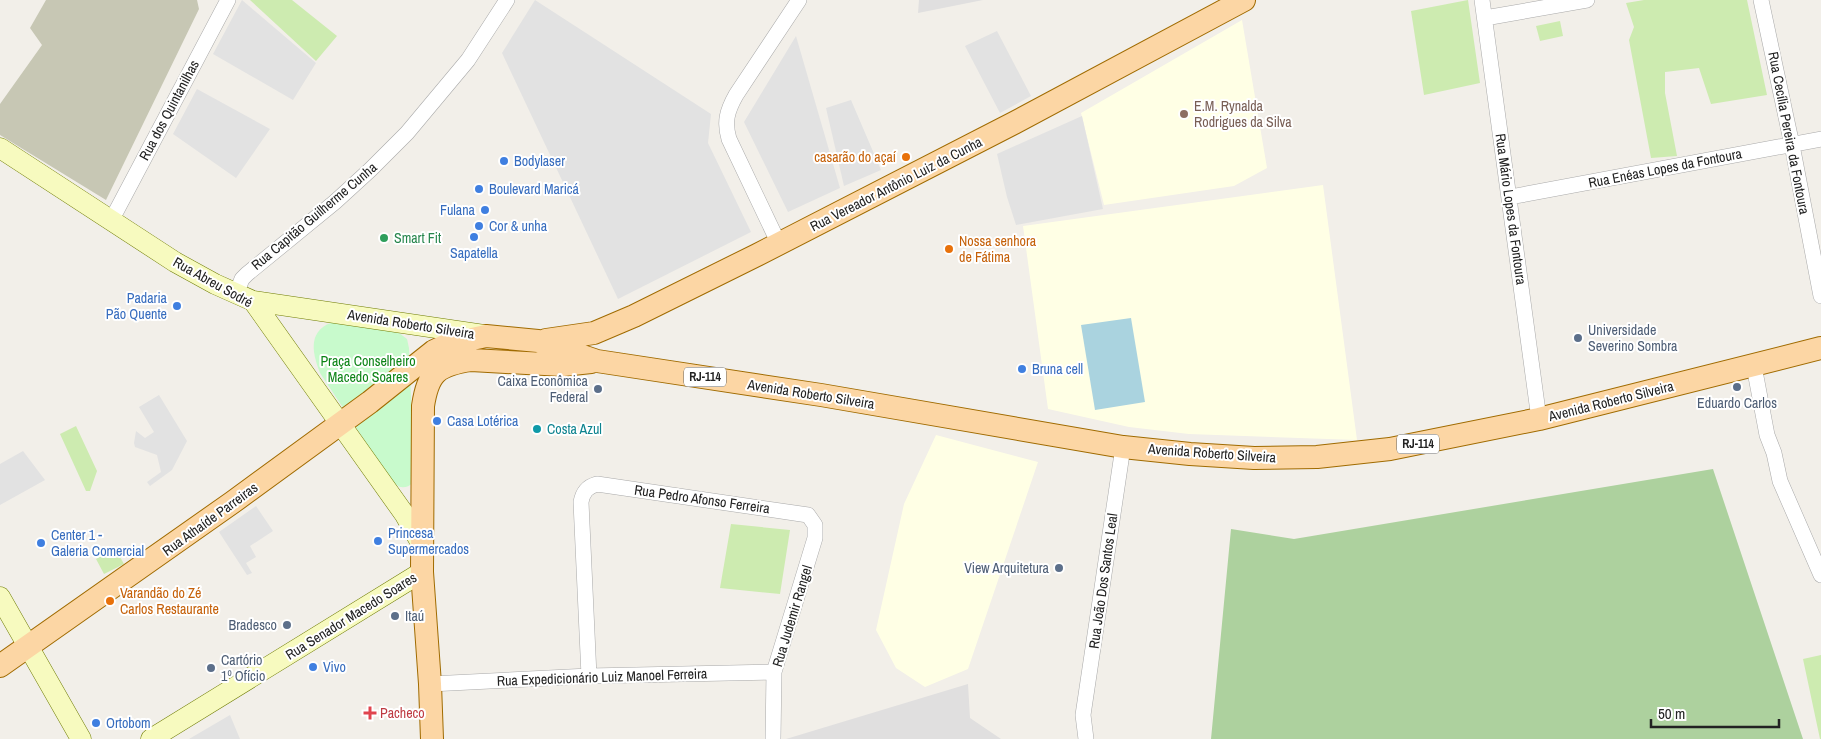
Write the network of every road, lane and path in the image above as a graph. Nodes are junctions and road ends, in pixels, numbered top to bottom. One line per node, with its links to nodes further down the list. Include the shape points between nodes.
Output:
1 (228, 0): 13 (street, Rua dos Quintanilhas)
2 (507, 0): 16 (street, Rua Capitão Guilherme Cunha, via 468,60 407,133 335,202 242,279)
3 (799, 0): 14 (street, via 736,95 726,120 729,139)
4 (1244, 0): 14 (main road, Rua Vereador Antônio Luiz da Cunha)
5 (1482, 0): 8 (street, Rua Mário Lopes da Fontoura)
6 (1587, 0): 8 (street)
7 (1762, 0): 10 (street, Rua Cecília Pereira da Fontoura)
8 (1485, 18): 12 (street, Rua Mário Lopes da Fontoura)
9 (1821, 139): 10 (street, Rua Enéas Lopes da Fontoura)
10 (1792, 145): 12 (street, Rua Enéas Lopes da Fontoura); 15 (street, Rua Cecília Pereira da Fontoura)
11 (0, 148): 13 (main road, Rua Abreu Sodré)
12 (1510, 197): 22 (street, Rua Mário Lopes da Fontoura)
13 (111, 221): 16 (main road, Rua Abreu Sodré, via 198,276)
14 (779, 244): 18 (main road, Rua Vereador Antônio Luiz da Cunha, via 610,327 585,335)
15 (1821, 296)
16 (245, 297): 17 (main road, Avenida Roberto Silveira / RJ-114); 23 (main road, Rua Abreu Sodré)
17 (486, 336): 18 (main road, Avenida Roberto Silveira / RJ-114); 23 (main road, via 459,341 434,351)
18 (538, 341): 20 (main road, Avenida Roberto Silveira / RJ-114)
19 (1821, 348): 21 (main road, Avenida Roberto Silveira / RJ-114)
20 (597, 361): 24 (main road, Avenida Roberto Silveira / RJ-114, via 821,395); 26 (main road, Avenida Roberto Silveira / RJ-114, via 563,365 488,360 459,362 434,374 426,386 423,406)
21 (1754, 366): 22 (main road, Avenida Roberto Silveira / RJ-114); 28 (street, via 1767,435 1780,481)
22 (1539, 419): 24 (main road, Avenida Roberto Silveira / RJ-114, via 1390,449 1317,457 1227,457)
23 (341, 424): 26 (main road, Rua Abreu Sodré); 30 (main road, Rua Athaíde Parreiras)
24 (1122, 447): 39 (street, Rua João Dos Santos Leal, via 1083,715)
25 (815, 525): 32 (street, Rua Judemir Rangel, via 815,538); 33 (street, Rua Pedro Afonso Ferreira, via 801,513 597,484 586,489 581,502)
26 (422, 545): 27 (main road, RJ-114)
27 (422, 572): 34 (main road); 36 (main road, Rua Senador Macedo Soares)
28 (1821, 574)
29 (0, 597): 30 (main road)
30 (29, 647): 31 (main road, Rua Athaíde Parreiras); 35 (main road)
31 (0, 666)
32 (774, 672): 33 (street, Rua Expedicionário Luiz Manoel Ferreira); 38 (street, Rua Judemir Rangel)
33 (589, 676): 34 (street, Rua Expedicionário Luiz Manoel Ferreira)
34 (430, 684): 37 (main road)
35 (82, 739)
36 (151, 739)
37 (432, 739)
38 (772, 739)
39 (1086, 739)

